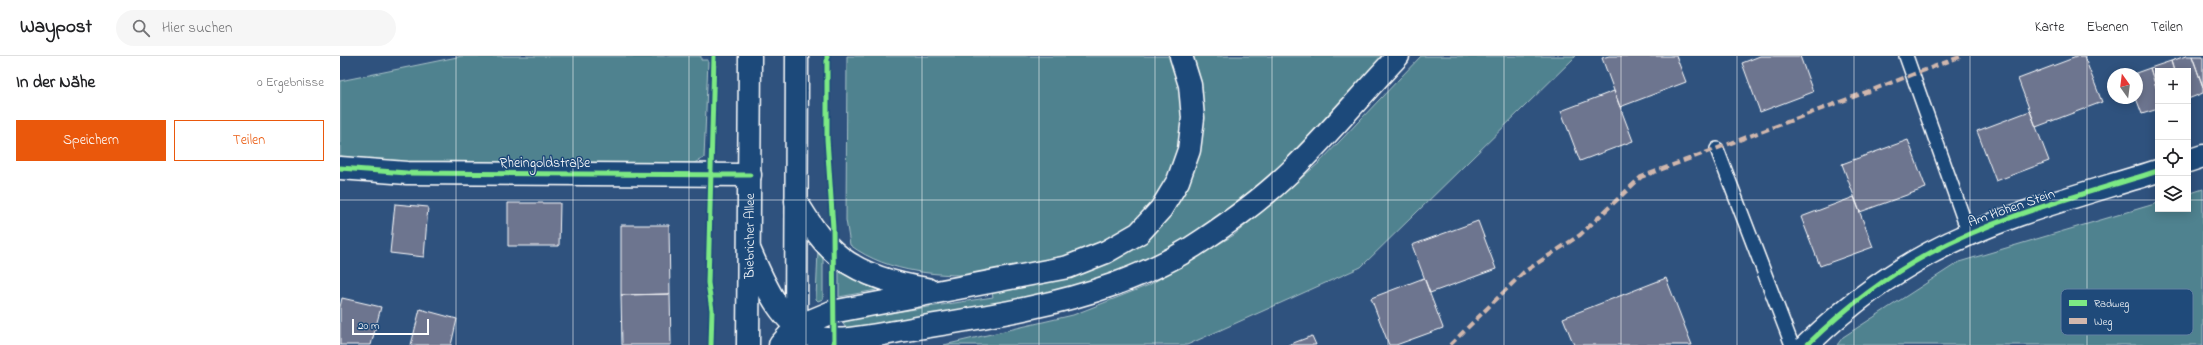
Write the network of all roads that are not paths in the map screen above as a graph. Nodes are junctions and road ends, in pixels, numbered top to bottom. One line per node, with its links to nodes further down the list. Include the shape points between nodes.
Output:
1 (797, 56): 12 (main road)
2 (1181, 56): 15 (main road, via 1190,85 1193,118 1189,150 1178,181 1165,203 1139,233 1106,252 1068,267)
3 (1398, 56): 17 (main road, via 1289,173 1202,241 1159,266 1115,284 1068,298)
4 (1906, 56): 13 (lane)
5 (750, 57): 11 (main road, Biebricher Allee)
6 (1717, 150): 20 (lane)
7 (2203, 156): 8 (main road)
8 (2191, 160)
9 (340, 168): 11 (main road, Rheingoldstraße, via 407,173)
10 (2155, 172): 13 (main road, Am Hohen Stein)
11 (750, 175): 14 (main road, Biebricher Allee)
12 (796, 201): 15 (main road, via 814,230 833,252 857,267 894,284); 16 (main road)
13 (1969, 234): 21 (main road, Am Hohen Stein, via 1894,274 1859,299)
14 (749, 249): 16 (main road, via 764,284); 18 (main road, Biebricher Allee)
15 (940, 292): 16 (main road, via 815,317)
16 (796, 336): 17 (main road, via 812,336 825,340); 19 (main road)
17 (870, 340)
18 (748, 345)
19 (780, 345)
20 (1792, 345)
21 (1807, 345)

